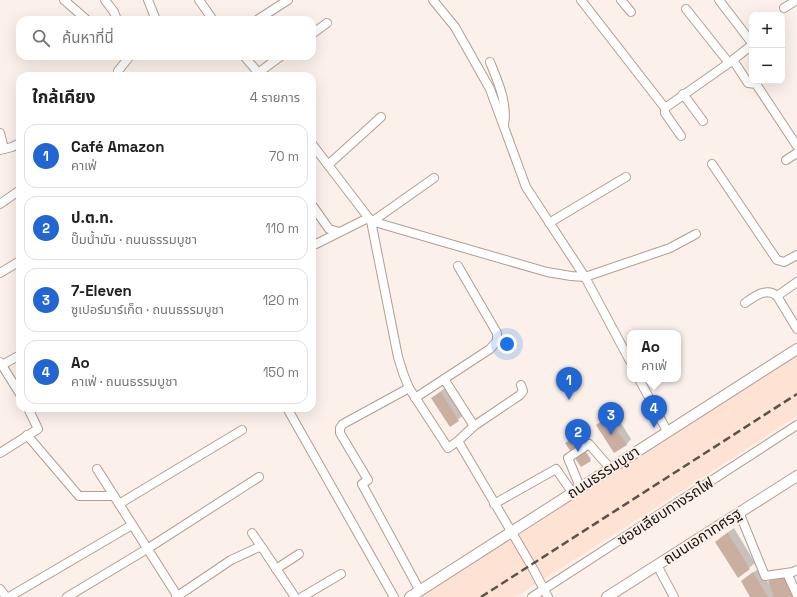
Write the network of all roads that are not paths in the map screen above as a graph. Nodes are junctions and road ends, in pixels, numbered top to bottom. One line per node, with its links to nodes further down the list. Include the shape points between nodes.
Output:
1 (64, 0): 14 (street)
2 (106, 0): 15 (street)
3 (148, 0): 16 (street)
4 (199, 0): 17 (street)
5 (288, 0): 18 (street)
6 (433, 0): 37 (street, via 455,27 490,89)
7 (581, 0): 34 (street)
8 (621, 0): 13 (street)
9 (719, 0): 21 (street)
10 (797, 0): 11 (street)
11 (784, 8)
12 (686, 9): 27 (street)
13 (631, 12)
14 (82, 16)
15 (116, 16)
16 (154, 16)
17 (210, 16)
18 (263, 16)
19 (327, 23): 20 (street)
20 (316, 31)
21 (749, 40)
22 (749, 47): 27 (street)
23 (127, 60): 28 (street)
24 (247, 60): 29 (street)
25 (276, 60): 30 (street)
26 (490, 62): 37 (street, via 505,109)
27 (731, 62): 31 (street); 33 (street)
28 (118, 71)
29 (257, 72)
30 (261, 72)
31 (749, 83)
32 (756, 84): 41 (street)
33 (683, 94): 34 (street); 36 (street)
34 (665, 108): 39 (street, via 664,112)
35 (381, 117): 47 (street)
36 (703, 121)
37 (504, 128): 54 (street, via 526,187)
38 (0, 134): 42 (street)
39 (682, 136)
40 (16, 145): 42 (street)
41 (797, 146)
42 (2, 149)
43 (316, 149): 47 (street)
44 (797, 153): 45 (street)
45 (786, 160)
46 (712, 164): 58 (street, via 777,260 784,262)
47 (328, 165): 53 (street)
48 (626, 177): 54 (street)
49 (434, 178): 53 (street)
50 (16, 193): 51 (street)
51 (0, 204)
52 (316, 211): 55 (street, via 329,229)
53 (371, 220): 55 (street); 62 (street, via 547,272); 75 (street, via 398,357)
54 (549, 223): 62 (street)
55 (339, 232): 57 (street)
56 (696, 234): 62 (street, via 670,248)
57 (316, 244)
58 (797, 255)
59 (16, 264): 61 (street)
60 (458, 266): 71 (street, via 497,333 497,340 490,349)
61 (0, 274)
62 (586, 277): 68 (street)
63 (797, 282): 64 (street)
64 (777, 296): 65 (street, via 772,292 764,292); 66 (street)
65 (746, 302)
66 (797, 329)
67 (797, 348): 82 (main road, ถนนธรรมบูชา)
68 (627, 356)
69 (16, 357): 70 (street)
70 (1, 364): 74 (street)
71 (444, 379): 76 (street); 79 (street)
72 (641, 382): 82 (street)
73 (521, 385): 79 (street, via 523,390 520,395)
74 (16, 388)
75 (409, 388): 76 (street); 107 (street, via 343,424 340,433 368,480 362,484)
76 (415, 398): 84 (street, via 448,448)
77 (32, 412): 83 (street, via 38,429)
78 (289, 412): 115 (street)
79 (474, 426): 84 (street)
80 (797, 426): 108 (street, ซอยเลียบทางรถไฟ)
81 (242, 430): 92 (street)
82 (667, 431): 86 (main road, ถนนธรรมบูชา)
83 (28, 435): 85 (street); 91 (street, via 79,496)
84 (458, 441): 93 (street)
85 (0, 453)
86 (610, 468): 90 (main road, ถนนธรรมบูชา); 90 (street, via 589,444 568,458)
87 (97, 469): 91 (street)
88 (797, 476): 94 (main road, ถนนเอกาทศรฐ)
89 (259, 477): 98 (street)
90 (576, 490): 93 (street, via 556,469); 96 (main road, ถนนธรรมบูชา)
91 (114, 496): 92 (street)
92 (119, 504): 95 (street)
93 (494, 504): 96 (street)
94 (739, 512): 101 (main road, ถนนเอกาทศรฐ); 104 (street, via 765,576)
95 (132, 525): 98 (street); 110 (street)
96 (511, 531): 107 (main road, ถนนธรรมบูชา); 108 (street)
97 (252, 533): 99 (street)
98 (147, 549): 111 (street); 112 (street)
99 (263, 549): 102 (street); 112 (street, via 259,547 231,560)
100 (299, 554): 102 (street)
101 (657, 565): 118 (main road, ถนนเอกาทศรฐ); 119 (street)
102 (276, 569): 113 (street)
103 (797, 570): 104 (street)
104 (787, 573): 109 (street)
105 (341, 574): 114 (street)
106 (0, 589): 110 (street)
107 (420, 591): 116 (main road, ถนนธรรมบูชา)
108 (546, 593): 117 (street, ซอยเลียบทางรถไฟ)
109 (797, 595)
110 (7, 597)
111 (67, 597)
112 (177, 597)
113 (295, 597)
114 (302, 597)
115 (394, 597)
116 (410, 597)
117 (532, 597)
118 (608, 597)
119 (674, 597)

